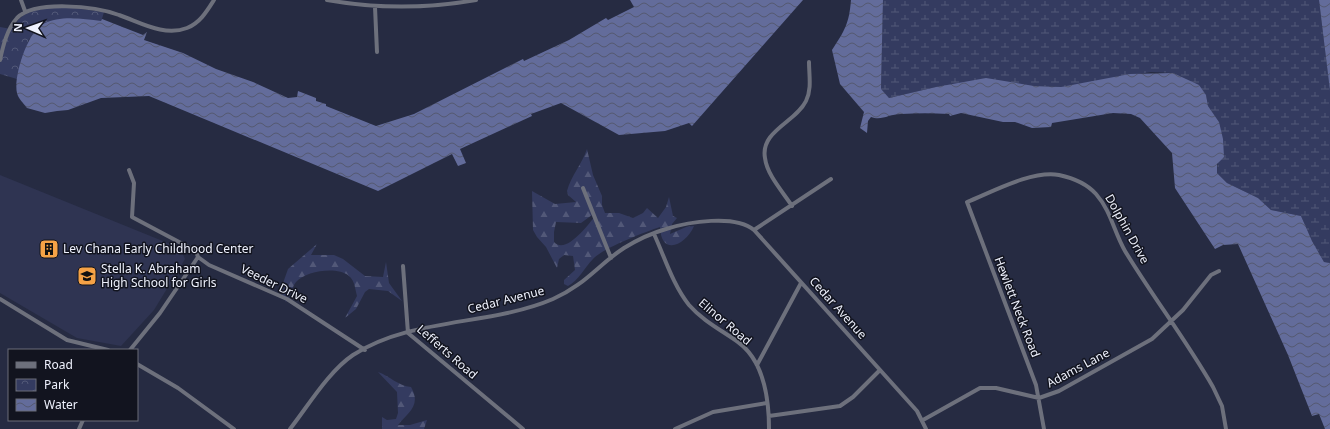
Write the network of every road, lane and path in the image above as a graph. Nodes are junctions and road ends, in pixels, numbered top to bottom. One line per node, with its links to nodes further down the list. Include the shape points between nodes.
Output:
1 (21, 0): 8 (street)
2 (69, 0): 6 (street)
3 (214, 0): 6 (street, via 194,24 186,29 174,31 151,27 103,10)
4 (327, 0): 7 (street)
5 (476, 0): 7 (street, via 432,7)
6 (69, 6): 8 (street, via 38,6)
7 (375, 7): 9 (street)
8 (25, 11): 10 (street, via 11,26)
9 (377, 52)
10 (0, 60)
11 (809, 62): 16 (street, via 810,87 804,105 771,136 764,157)
12 (128, 170): 19 (street, Veeder Drive, via 134,183 132,216 196,252)
13 (831, 179): 16 (street)
14 (583, 188): 20 (street)
15 (975, 199): 25 (street, Dolphin Drive, via 1041,175 1058,175 1080,182 1095,193 1105,205 1125,250); 33 (street, Hewlett Neck Road, via 966,202)
16 (792, 206): 17 (street)
17 (754, 230): 18 (street, Cedar Avenue, via 737,223 714,221 683,225); 23 (street, Cedar Avenue)
18 (654, 234): 20 (street, Cedar Avenue, via 625,247); 31 (street, Elinor Road, via 674,280 690,306 705,321 740,344)
19 (198, 257): 28 (street, via 160,313); 29 (street, Veeder Drive, via 209,265 287,299)
20 (611, 258): 26 (street, Cedar Avenue, via 581,284 552,299 512,312)
21 (403, 266): 26 (street, Lefferts Road)
22 (1219, 270): 25 (street, Adams Lane, via 1209,277 1195,297)
23 (801, 283): 31 (street); 32 (street, Cedar Avenue)
24 (0, 299): 27 (street, via 67,340)
25 (1171, 322): 33 (street, Adams Lane, via 1152,339 1059,391); 44 (street, Dolphin Drive, via 1219,398)
26 (408, 333): 29 (street, Cedar Avenue, via 381,340); 39 (street, Lefferts Road)
27 (104, 349)
28 (131, 349)
29 (365, 350): 38 (street, Cedar Avenue, via 350,358 336,371)
30 (138, 365): 37 (street, via 178,388)
31 (757, 365): 34 (street, Elinor Road)
32 (880, 370): 35 (street, via 853,398 840,406); 36 (street, Cedar Avenue)
33 (1039, 398): 36 (street, Adams Lane, via 996,388 980,388); 43 (street, Hewlett Neck Road)
34 (767, 403): 35 (street, Elinor Road); 40 (street, via 713,412)
35 (768, 416): 41 (street, Elinor Road)
36 (923, 420): 42 (street, Cedar Avenue)
37 (234, 429)
38 (290, 429)
39 (523, 429)
40 (675, 429)
41 (768, 429)
42 (926, 429)
43 (1044, 429)
44 (1226, 429)

